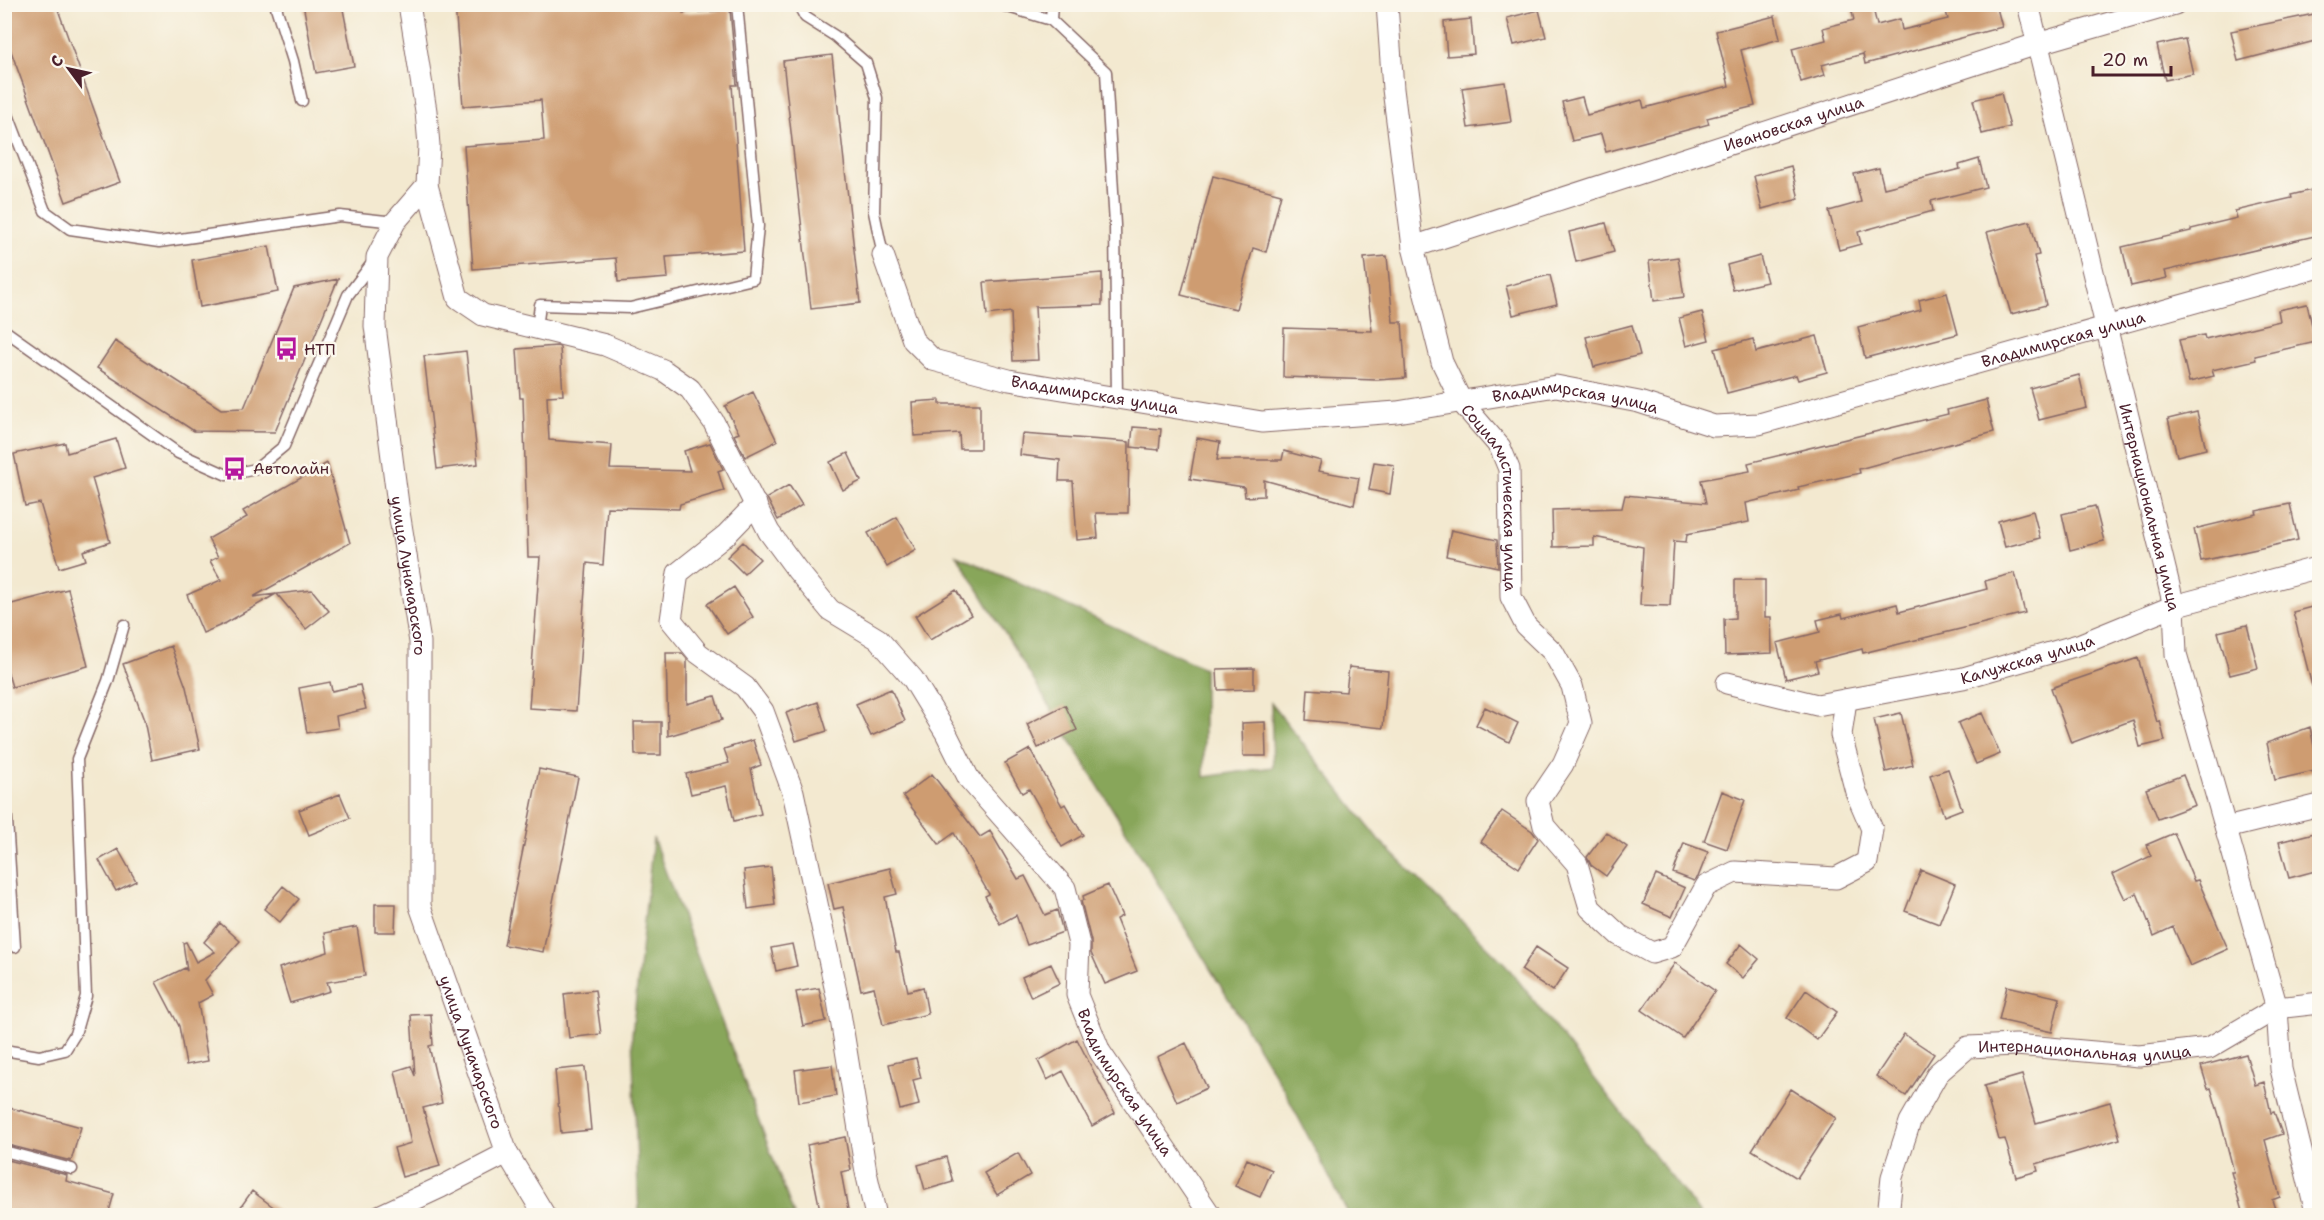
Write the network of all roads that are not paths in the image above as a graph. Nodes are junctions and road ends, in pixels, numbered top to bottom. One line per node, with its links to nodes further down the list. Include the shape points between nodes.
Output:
1 (275, 4): 12 (lane, via 294,61)
2 (409, 4): 14 (street, via 426,111)
3 (737, 4): 21 (lane, via 758,226 753,279 630,308 540,305)
4 (798, 4): 17 (lane, via 806,17 866,63 877,98 874,212)
5 (998, 4): 10 (lane)
6 (1052, 4): 10 (lane)
7 (1387, 4): 16 (street, Социалистическая улица, via 1393,89)
8 (2028, 4): 11 (street, Интернациональная улица)
9 (2175, 4): 11 (street, Ивановская улица)
10 (1051, 20): 23 (lane, via 1106,72 1115,225)
11 (2037, 45): 16 (street, Ивановская улица); 20 (street, Интернациональная улица)
12 (302, 101)
13 (4, 104): 15 (lane, via 45,211 70,229 159,242 340,216)
14 (427, 184): 15 (street, улица Луначарского); 21 (street, Владимирская улица, via 458,298 483,315)
15 (395, 222): 18 (street, улица Луначарского)
16 (1413, 247): 24 (street, Социалистическая улица, via 1442,362)
17 (883, 255): 23 (street, Владимирская улица, via 913,340 933,360 1009,380)
18 (377, 257): 22 (lane, via 348,295 284,446 256,469 227,475 178,453); 39 (street, улица Луначарского, via 375,326 420,642 420,906)
19 (2319, 267): 20 (street, Владимирская улица)
20 (2107, 326): 24 (street, Владимирская улица, via 1759,424 1714,426 1639,402 1556,386); 27 (street, Интернациональная улица)
21 (537, 328): 25 (street, Владимирская улица, via 605,345 663,370 690,389 713,421)
22 (4, 330)
23 (1117, 398): 24 (street, Владимирская улица, via 1262,422)
24 (1462, 403): 30 (street, Социалистическая улица, via 1500,447 1509,469 1511,597 1526,626 1553,652 1572,686 1581,723 1563,764 1538,801 1544,826 1577,864 1590,908 1618,935 1652,953 1672,947 1706,886 1735,872 1836,878 1867,862 1872,829 1856,792 1841,735)
25 (756, 504): 43 (street, via 726,535 678,573 671,620 698,653 745,687 763,711 793,792 838,1001); 44 (street, Владимирская улица, via 769,532 830,610 878,639 913,679 969,779 1065,888 1079,944 1077,995 1100,1052)
26 (2319, 567): 27 (street, Калужская улица)
27 (2174, 606): 30 (street, Калужская улица, via 2081,644 2006,666); 33 (street, Интернациональная улица, via 2176,654)
28 (124, 625): 37 (lane, via 108,681 77,759 86,996 75,1034 65,1050 39,1056)
29 (1727, 683): 30 (street, Калужская улица, via 1817,705)
30 (1846, 700)
31 (4, 773): 34 (lane)
32 (2319, 806): 33 (street)
33 (2226, 828): 36 (street, Интернациональная улица)
34 (15, 947)
35 (2319, 1003): 36 (street)
36 (2277, 1008): 45 (street, Интернациональная улица, via 2209,1048 2139,1056 2016,1045 1968,1047 1938,1073 1910,1122 1892,1177); 46 (street, Интернациональная улица, via 2281,1069)
37 (4, 1050)
38 (4, 1151): 40 (lane)
39 (507, 1153): 41 (street); 42 (street, улица Луначарского)
40 (72, 1170)
41 (378, 1215)
42 (545, 1215)
43 (876, 1215)
44 (1211, 1215)
45 (1888, 1215)
46 (2317, 1215)

